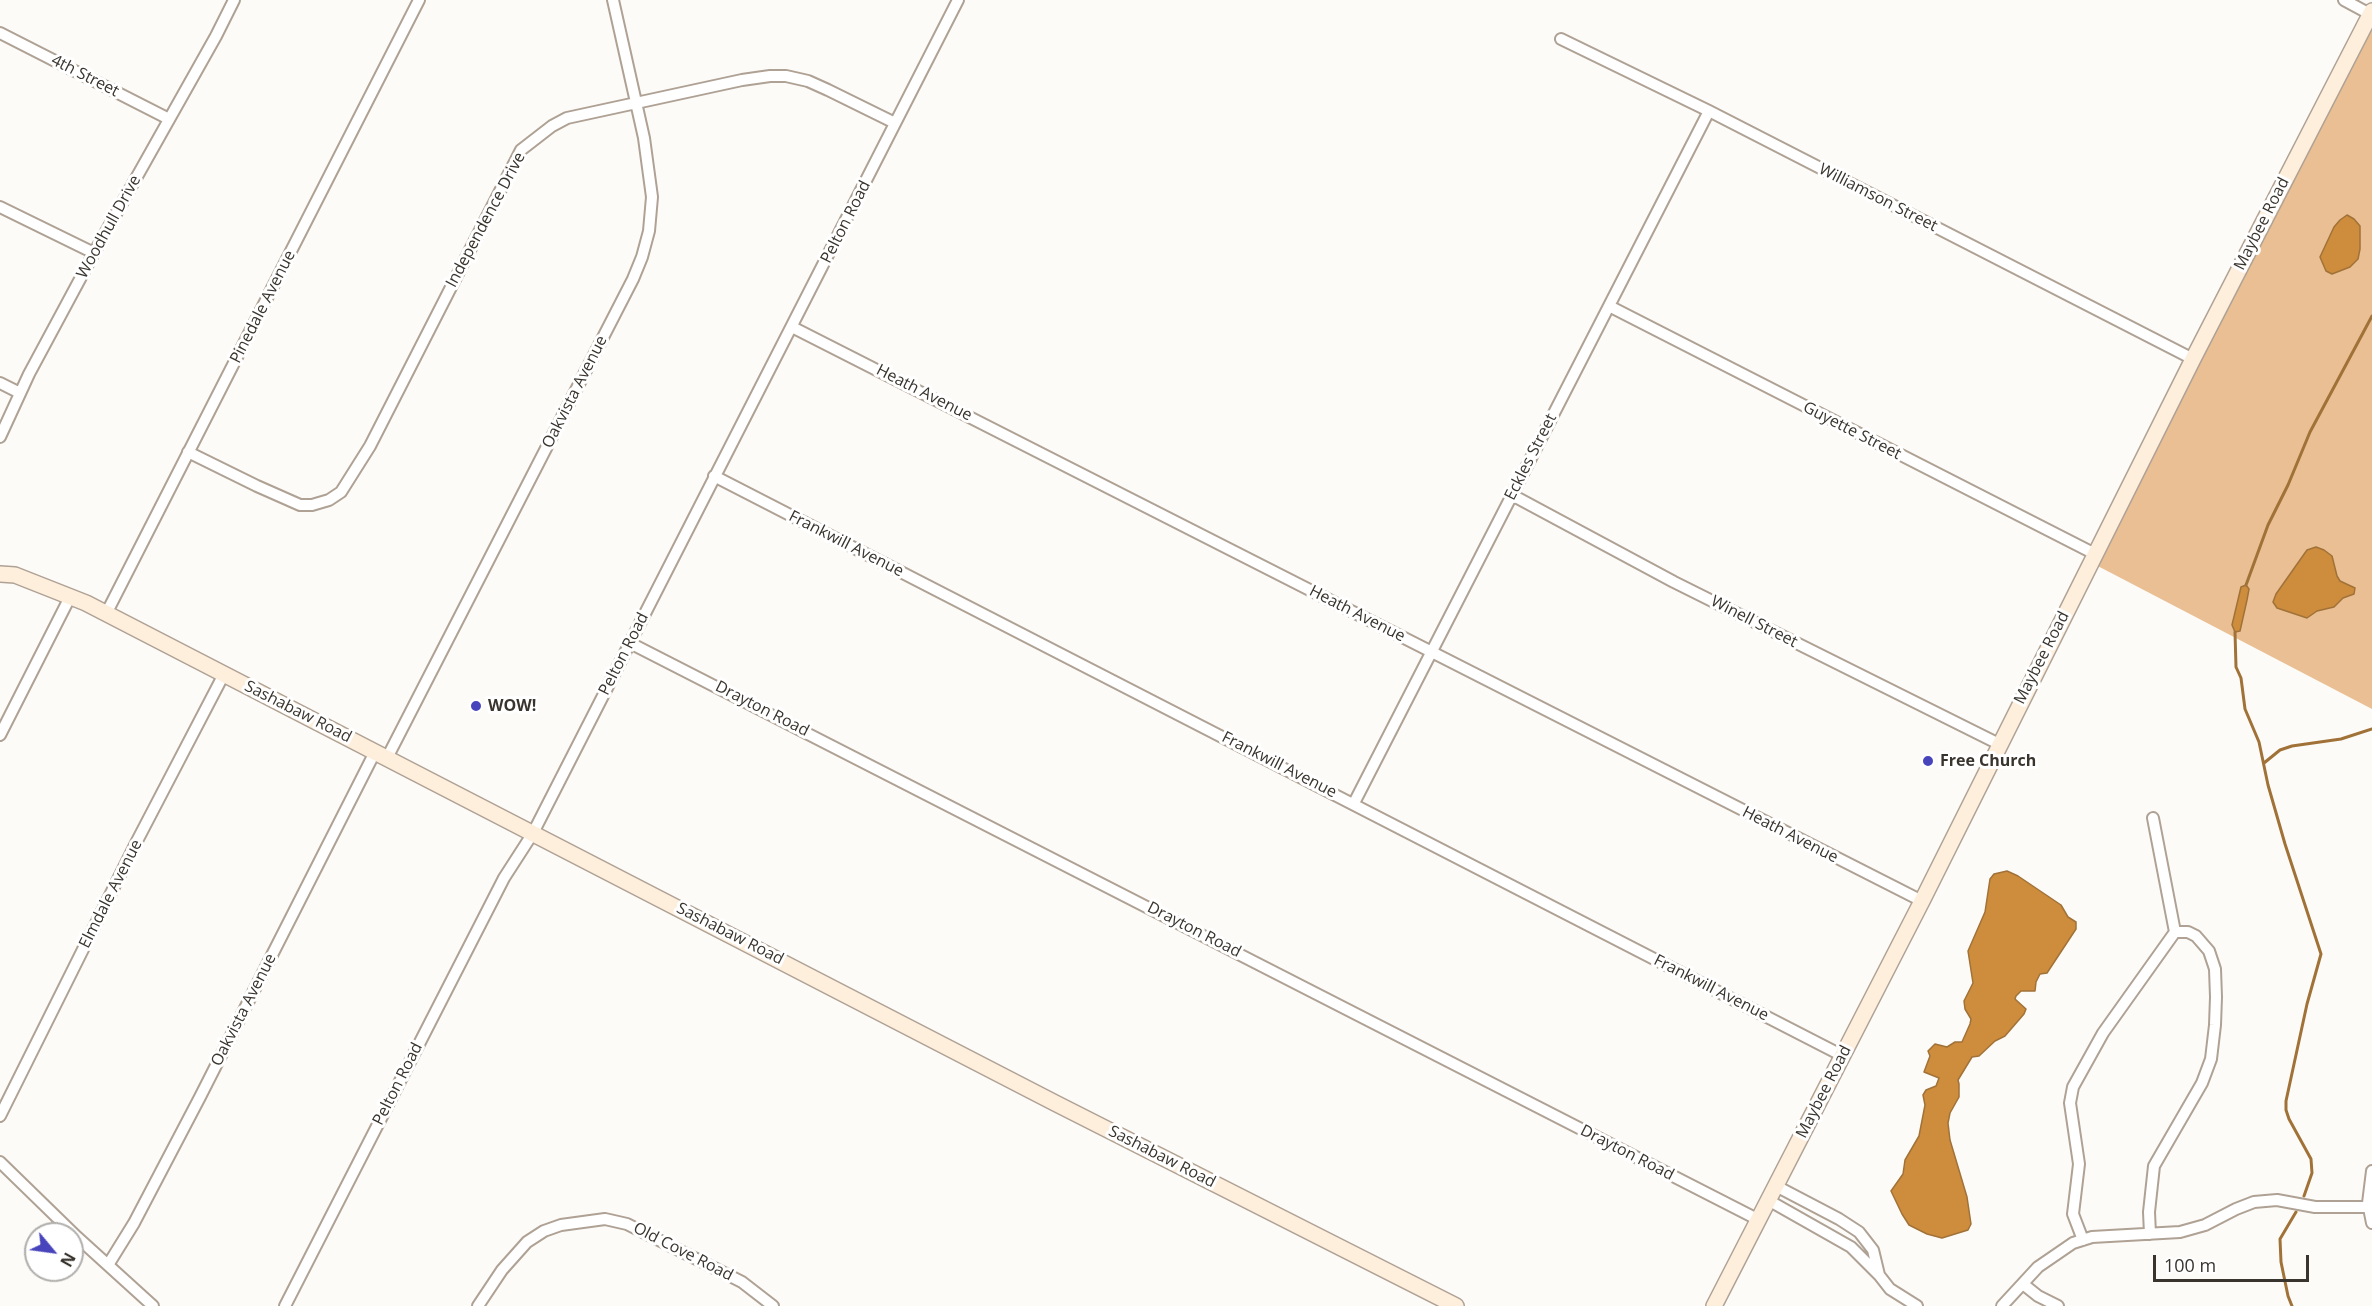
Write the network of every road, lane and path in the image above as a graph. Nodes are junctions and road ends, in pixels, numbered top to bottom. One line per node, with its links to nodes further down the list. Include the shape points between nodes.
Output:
1 (234, 0): 11 (street, Woodhull Drive)
2 (419, 0): 21 (street, Pinedale Avenue)
3 (612, 0): 9 (street, Oakvista Avenue)
4 (958, 0): 12 (street, Pelton Road)
5 (2344, 0): 6 (street)
6 (2371, 12): 17 (street, Maybee Road)
7 (0, 33): 11 (street, 4th Street)
8 (1561, 39): 10 (street, Williamson Street)
9 (634, 103): 12 (street, Independence Drive, via 742,80 786,76 818,85); 21 (street, Independence Drive, via 567,118 521,150 370,446 341,492 329,500 300,505); 33 (street, Oakvista Avenue, via 644,138 652,197 649,231 633,279)
10 (1709, 111): 15 (street, Eckles Street); 17 (street, Williamson Street)
11 (169, 119): 14 (street, Woodhull Drive)
12 (895, 123): 16 (street, Pelton Road)
13 (0, 207): 14 (street)
14 (94, 253): 19 (street, Woodhull Drive)
15 (1609, 306): 23 (street, Eckles Street); 24 (street, Guyette Street)
16 (792, 327): 22 (street, Pelton Road); 29 (street, Heath Avenue)
17 (2193, 359): 24 (street, Maybee Road)
18 (0, 383): 19 (street)
19 (20, 393): 20 (street, Woodhull Drive)
20 (0, 437)
21 (188, 452): 27 (street, Pinedale Avenue)
22 (714, 476): 28 (street, Pelton Road); 34 (street, Frankwill Avenue)
23 (1512, 495): 29 (street, Eckles Street); 32 (street, Winell Street, via 1674,582)
24 (2095, 554): 32 (street, Maybee Road)
25 (0, 574): 26 (street, Sashabaw Road, via 15,575)
26 (70, 597): 27 (street, Sashabaw Road); 31 (street)
27 (106, 614): 30 (street, Sashabaw Road)
28 (630, 643): 36 (street, Pelton Road); 46 (street, Drayton Road)
29 (1430, 651): 34 (street, Eckles Street); 37 (street, Heath Avenue)
30 (224, 674): 33 (street, Sashabaw Road); 40 (street, Elmdale Avenue)
31 (0, 735)
32 (1999, 744): 37 (street, Maybee Road)
33 (381, 755): 36 (street, Sashabaw Road); 52 (street, Oakvista Avenue, via 134,1223)
34 (1354, 803): 39 (street, Frankwill Avenue)
35 (2153, 818): 38 (street)
36 (532, 833): 56 (street, Pelton Road, via 504,878); 59 (street, Sashabaw Road)
37 (1922, 901): 39 (street, Maybee Road)
38 (2175, 932): 49 (street, via 2196,936 2209,951 2215,969 2215,1025 2211,1059 2202,1083 2154,1166); 51 (street, via 2103,1033 2073,1087 2071,1111 2079,1164 2073,1214)
39 (1843, 1056): 43 (street, Maybee Road)
40 (0, 1116)
41 (0, 1162): 52 (street)
42 (2372, 1171): 45 (street)
43 (1776, 1186): 44 (street, Maybee Road); 48 (street)
44 (1768, 1200): 46 (street, Maybee Road); 50 (street)
45 (2369, 1207): 47 (street); 49 (street, via 2254,1202 2205,1225)
46 (1758, 1220): 60 (street, Maybee Road)
47 (2372, 1223)
48 (1846, 1224): 50 (street); 53 (street, via 1859,1232 1873,1250)
49 (2150, 1234): 51 (street)
50 (1838, 1238): 53 (street)
51 (2083, 1240): 54 (street, via 2038,1268)
52 (108, 1265): 55 (street)
53 (1879, 1275): 61 (street, via 1890,1289)
54 (2023, 1284): 62 (street); 63 (street)
55 (153, 1306)
56 (285, 1306)
57 (478, 1306): 58 (street, Old Cove Road, via 527,1242 561,1225 605,1219 627,1224 742,1282)
58 (773, 1306)
59 (1456, 1306)
60 (1714, 1306)
61 (1917, 1306)
62 (2002, 1306)
63 (2058, 1306)

